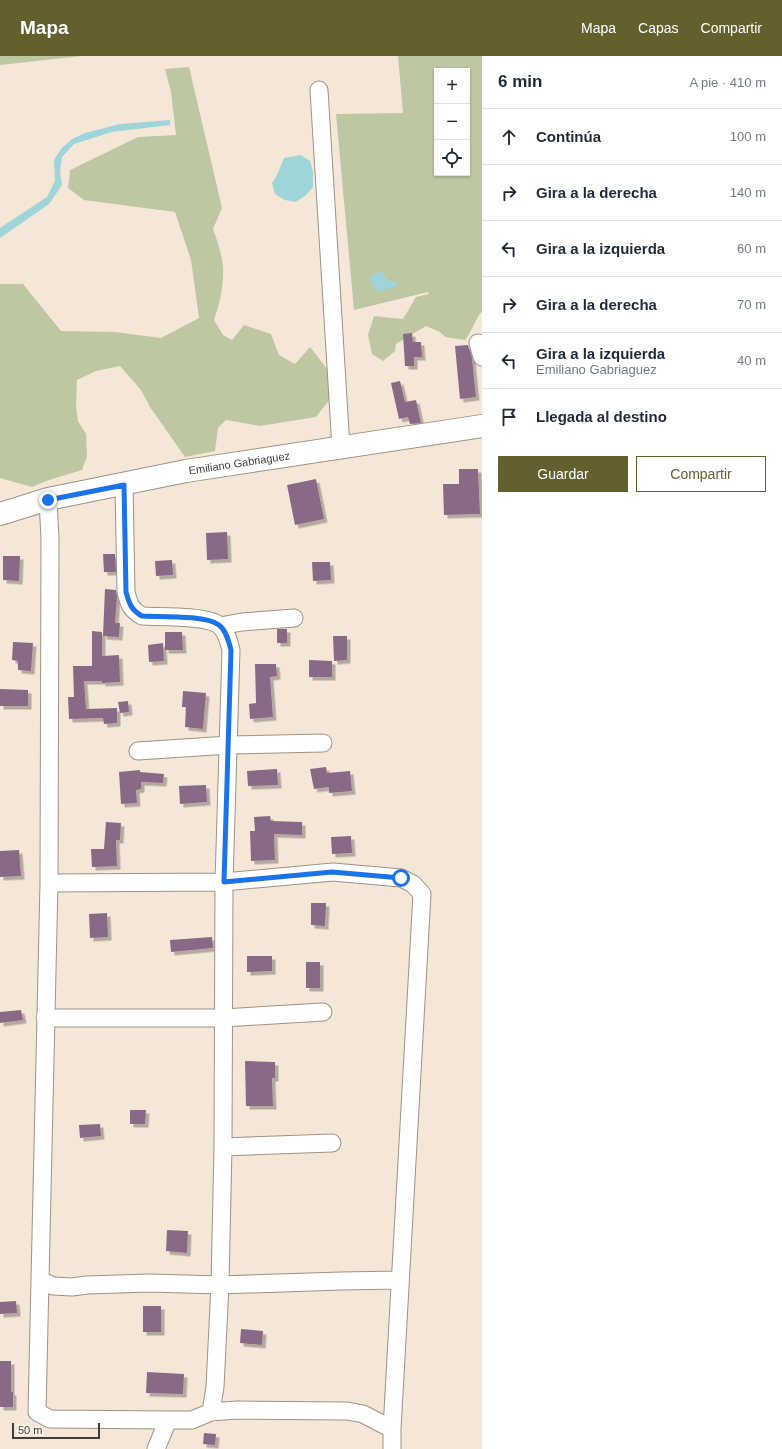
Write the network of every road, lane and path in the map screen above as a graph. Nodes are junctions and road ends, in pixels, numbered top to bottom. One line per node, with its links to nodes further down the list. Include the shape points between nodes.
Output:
1 (319, 90): 3 (street)
2 (482, 426): 3 (main road, Emiliano Gabriaguez)
3 (341, 448): 4 (main road, Emiliano Gabriaguez, via 186,471)
4 (124, 485): 5 (main road, Emiliano Gabriaguez); 8 (street, via 126,592 129,606 142,616 210,620)
5 (48, 500): 6 (main road, Emiliano Gabriaguez); 13 (street)
6 (0, 514)
7 (294, 618): 8 (street)
8 (220, 626): 10 (street, via 231,650)
9 (323, 743): 10 (street)
10 (229, 746): 11 (street); 12 (street)
11 (138, 751)
12 (224, 882): 13 (street); 16 (street); 20 (street, via 332,872 401,878 413,884 422,894)
13 (49, 883): 15 (street)
14 (323, 1012): 16 (street)
15 (45, 1018): 16 (street); 19 (street)
16 (223, 1018): 18 (street)
17 (332, 1143): 18 (street)
18 (223, 1147): 21 (street)
19 (40, 1280): 21 (street, via 54,1286 72,1287 150,1283); 23 (street, via 37,1412 50,1418)
20 (400, 1280): 21 (street); 24 (street)
21 (220, 1285): 22 (street, via 215,1387)
22 (211, 1412): 23 (street, via 192,1420); 24 (street, via 346,1411 363,1414)
23 (168, 1420): 25 (street)
24 (392, 1429): 26 (street)
25 (156, 1449)
26 (392, 1449)

